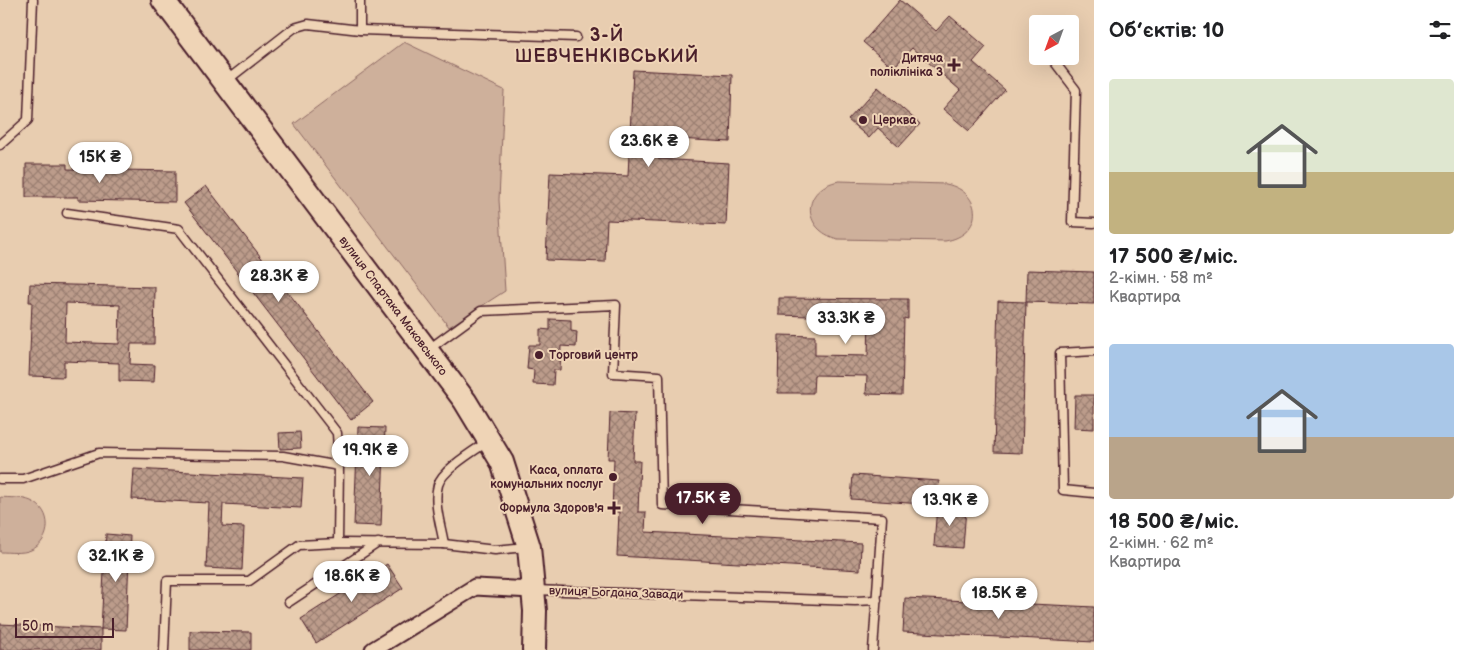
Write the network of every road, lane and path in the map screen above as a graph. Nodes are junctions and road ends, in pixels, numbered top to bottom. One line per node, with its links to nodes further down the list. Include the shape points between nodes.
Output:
1 (33, 0): 8 (lane, via 28,120)
2 (163, 0): 7 (street, вулиця Спартака Маковського)
3 (360, 0): 4 (lane)
4 (360, 30): 5 (lane); 7 (lane, via 308,24 294,28)
5 (576, 36)
6 (1057, 65): 10 (lane, via 1076,90 1072,222)
7 (224, 82): 11 (street, вулиця Спартака Маковського)
8 (0, 144)
9 (67, 213): 14 (lane, via 179,229 337,433)
10 (1094, 224)
11 (427, 350): 13 (street, вулиця Спартака Маковського, via 465,401); 22 (lane, via 481,311 616,305 613,373 659,376 662,506 882,518)
12 (1094, 351): 16 (lane, via 1060,353 1064,490)
13 (489, 441): 19 (lane, via 446,472 438,483 436,496); 20 (street, вулиця Спартака Маковського, via 502,462)
14 (339, 466): 15 (lane, via 283,456 99,453 24,479); 17 (lane)
15 (0, 479)
16 (1094, 493)
17 (338, 543): 18 (lane); 24 (lane, via 299,545 249,581 167,581)
18 (378, 543): 19 (lane); 23 (lane)
19 (444, 544): 20 (lane, via 495,550)
20 (529, 547): 21 (street, вулиця Спартака Маковського)
21 (533, 590): 22 (lane, вулиця Богдана Завади); 25 (street, вулиця Богдана Завади, via 475,587); 26 (street, вулиця Спартака Маковського)
22 (877, 600): 27 (lane)
23 (289, 602)
24 (164, 650)
25 (373, 650)
26 (534, 650)
27 (873, 650)

